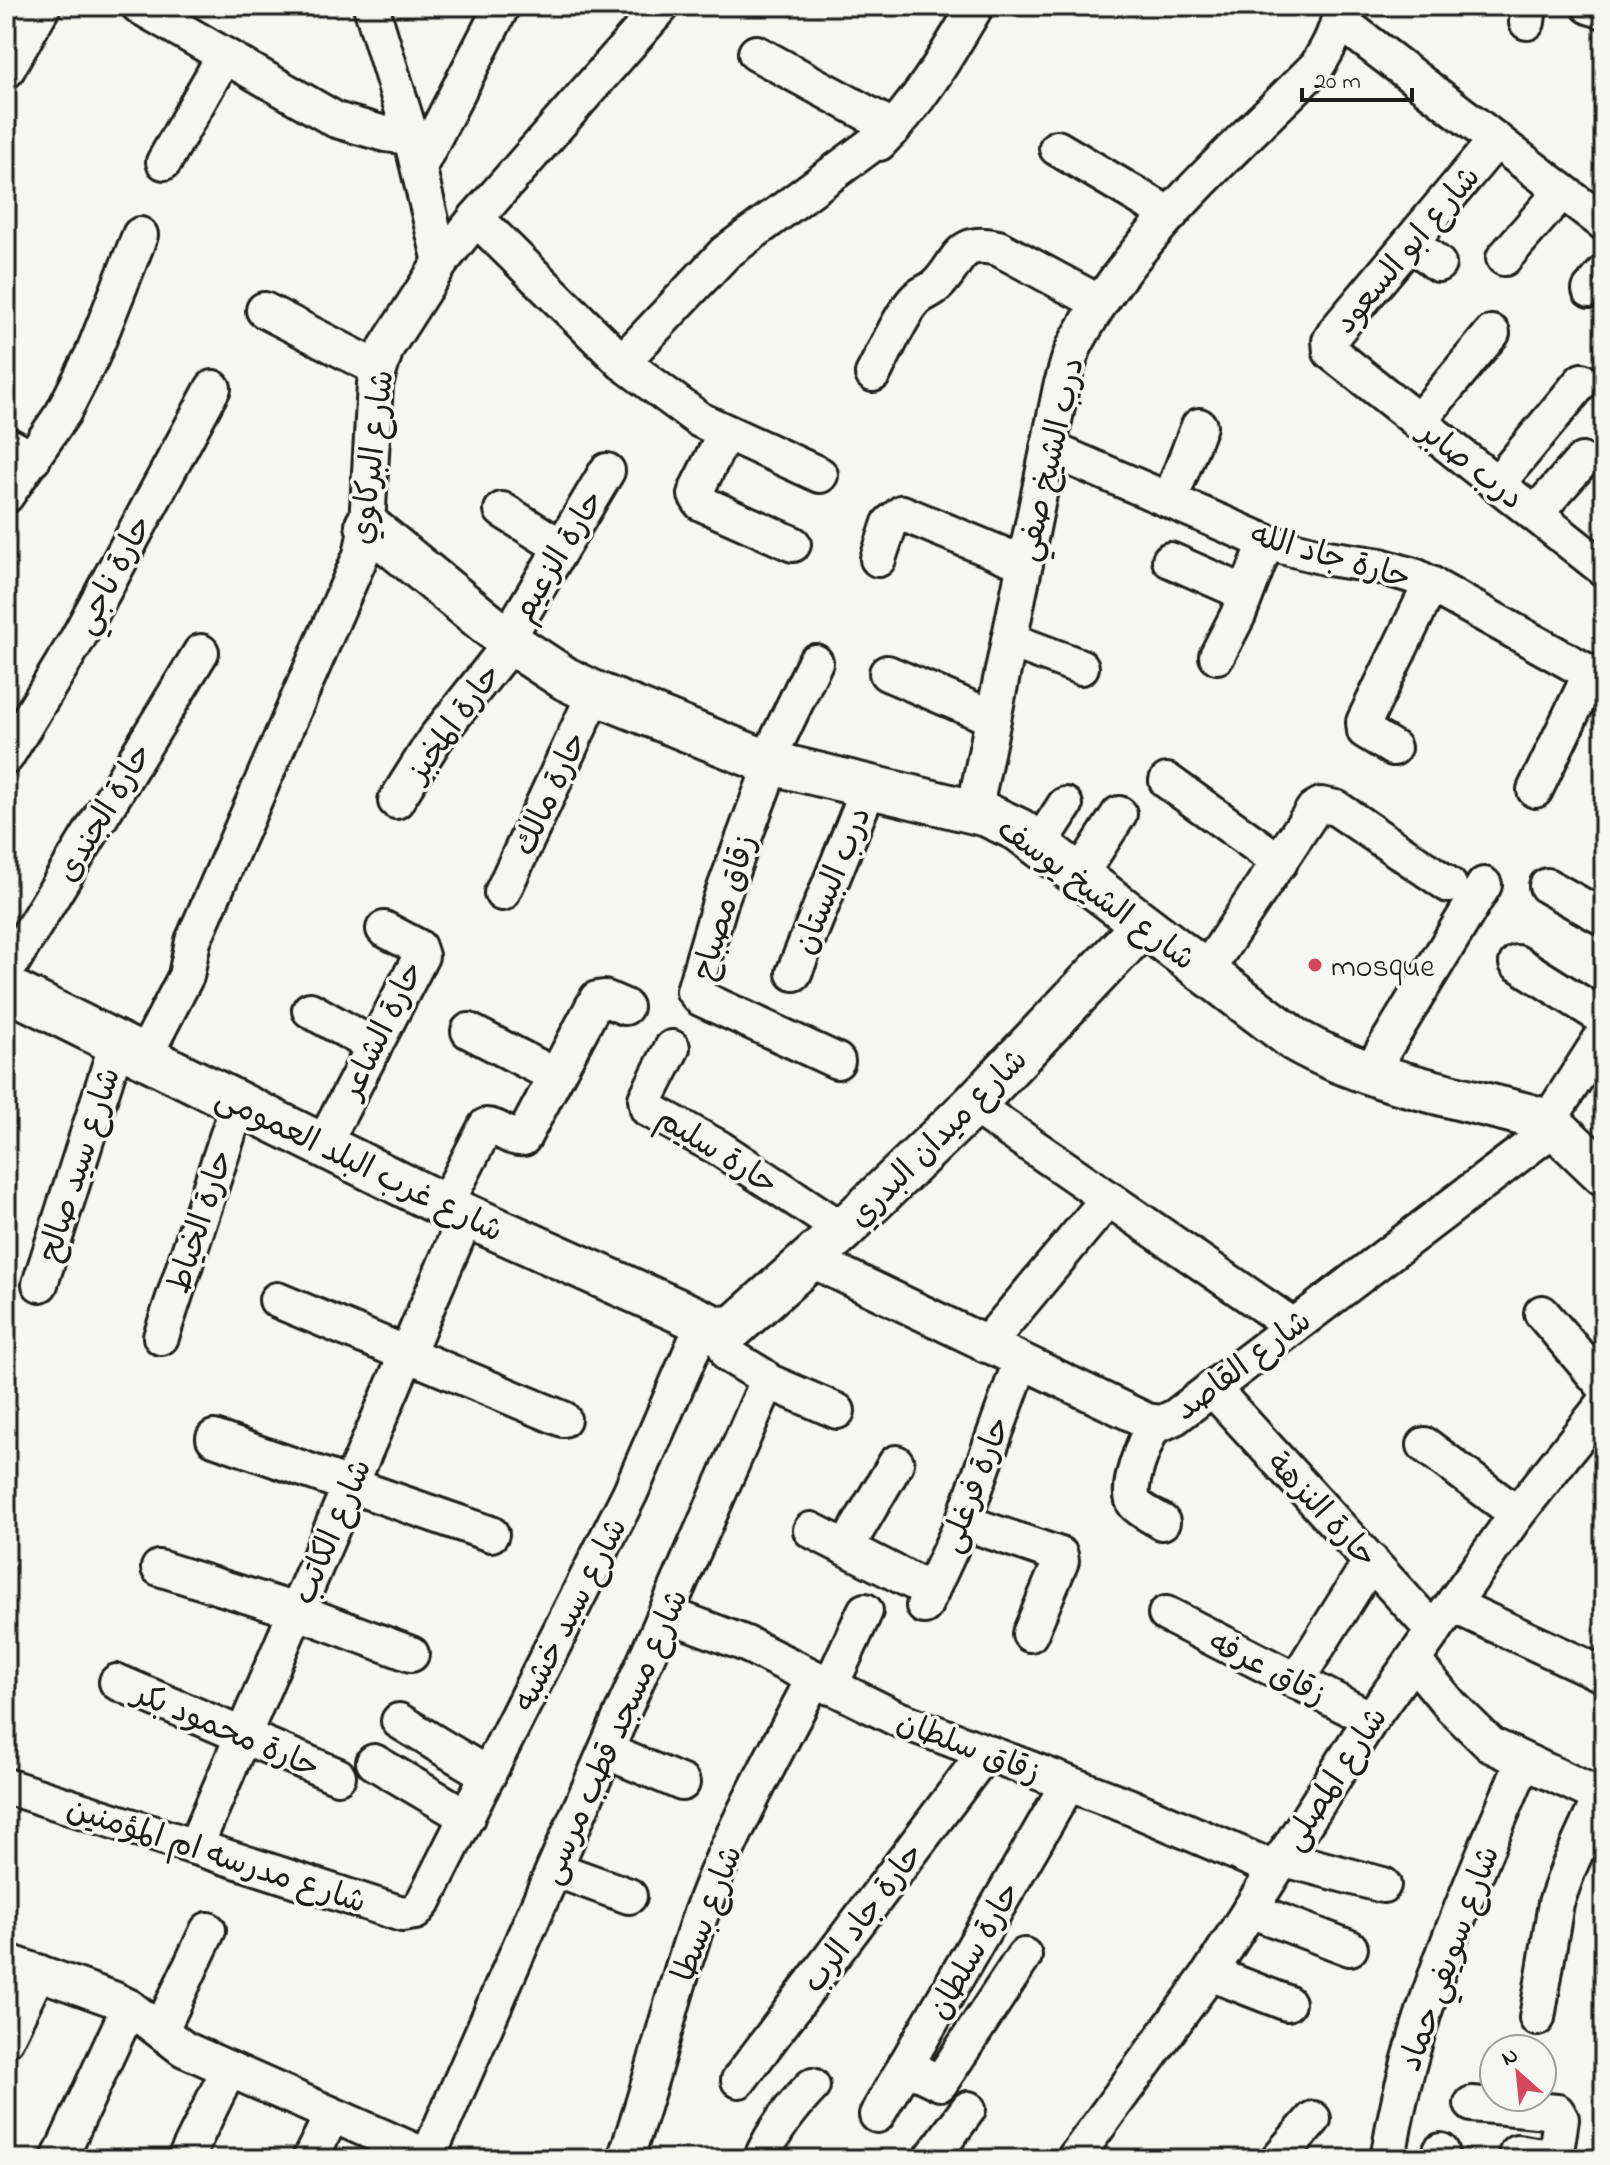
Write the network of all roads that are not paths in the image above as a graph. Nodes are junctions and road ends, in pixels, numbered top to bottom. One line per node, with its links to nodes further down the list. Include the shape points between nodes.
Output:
1 (43, 6): 12 (street)
2 (371, 6): 16 (street)
3 (502, 6): 16 (street)
4 (662, 6): 21 (street, شارع البركاوي)
5 (976, 6): 13 (street, via 933,79)
6 (1589, 6): 8 (street)
7 (161, 11): 11 (street)
8 (1604, 11)
9 (1340, 13): 14 (street); 20 (street, درب الشيخ صفي, via 1317,66)
10 (756, 53): 13 (street)
11 (224, 56): 16 (street, via 336,120); 17 (street)
12 (6, 71)
13 (894, 128): 19 (street); 32 (street, via 725,253)
14 (1496, 140): 18 (street); 24 (street, شارع ابو السعود)
15 (1057, 148): 20 (street)
16 (415, 152): 26 (street)
17 (164, 162)
18 (1562, 191): 22 (street); 25 (street)
19 (812, 194)
20 (1170, 215): 28 (street, درب الشيخ صفي)
21 (476, 218): 26 (street, شارع البركاوي); 32 (street)
22 (1604, 223)
23 (140, 235): 41 (street, via 63,413)
24 (1412, 243): 27 (street); 31 (street, شارع ابو السعود, via 1330,341 1331,352)
25 (1504, 258)
26 (441, 262): 33 (street, شارع البركاوي, via 386,348)
27 (1438, 264)
28 (1100, 303): 34 (street, via 998,248 970,247 957,255 937,285 915,300); 40 (street, درب الشيخ صفي, via 1075,344)
29 (264, 310): 33 (street)
30 (1492, 333): 37 (street)
31 (1339, 359): 37 (street, درب صابر)
32 (622, 362): 39 (street)
33 (379, 369): 50 (street, شارع البركاوي)
34 (873, 374)
35 (1582, 381): 45 (street)
36 (213, 388): 71 (street, حارة ناجي, via 78,638)
37 (1418, 422): 45 (street, درب صابر)
38 (1199, 426): 47 (street)
39 (725, 433): 44 (street); 52 (street, via 696,495 701,503)
40 (1048, 448): 47 (street, حارة جاد الله); 56 (street, درب الشيخ صفي)
41 (19, 451): 46 (street)
42 (1582, 461): 49 (street)
43 (607, 471): 53 (street, حارة الزعيم)
44 (820, 475)
45 (1497, 484): 49 (street, درب صابر)
46 (6, 496)
47 (1170, 500): 51 (street, حارة جاد الله)
48 (502, 510): 53 (street)
49 (1535, 514): 57 (street, درب صابر)
50 (367, 525): 61 (street, شارع الشيخ يوسف); 102 (street, شارع البركاوي, via 355,569 193,941 186,976)
51 (1266, 542): 58 (street, حارة جاد الله, via 1399,570); 59 (street)
52 (793, 544)
53 (561, 547): 61 (street, حارة الزعيم)
54 (878, 559): 56 (street, via 890,523 902,513)
55 (1170, 560): 59 (street)
56 (1025, 564): 60 (street, درب الشيخ صفي)
57 (1604, 569)
58 (1431, 584): 67 (street, حارة جاد الله); 70 (street, via 1364,722 1365,731)
59 (1245, 593): 63 (street)
60 (1009, 640): 65 (street); 69 (street, درب الشيخ صفي)
61 (509, 641): 68 (street, شارع الشيخ يوسف); 76 (street, حارة المخبز)
62 (201, 652): 92 (street, حارة الجندى)
63 (1217, 656)
64 (815, 662): 72 (street)
65 (1081, 667)
66 (887, 673): 69 (street)
67 (1598, 677): 75 (street)
68 (595, 693): 72 (street, شارع الشيخ يوسف); 86 (street, حارة مالك)
69 (993, 718): 78 (street, درب الشيخ صفي)
70 (1393, 748)
71 (6, 757)
72 (769, 762): 74 (street, شارع الشيخ يوسف); 103 (street, زقاق مصباح, via 694,991)
73 (1167, 781): 81 (street)
74 (869, 787): 78 (street, شارع الشيخ يوسف); 93 (street, درب البستان)
75 (1535, 790)
76 (396, 801)
77 (1065, 805): 80 (street)
78 (974, 812): 80 (street, شارع الشيخ يوسف, via 1003,821)
79 (1119, 814): 82 (street)
80 (1039, 845): 82 (street, شارع الشيخ يوسف)
81 (1280, 862): 83 (street, via 1314,809 1328,805); 91 (street)
82 (1079, 876): 88 (street, شارع الشيخ يوسف)
83 (1449, 885)
84 (1484, 885): 104 (street)
85 (1547, 886): 87 (street)
86 (502, 893)
87 (1604, 918)
88 (1143, 925): 91 (street, شارع الشيخ يوسف); 108 (street, شارع ميدان البدري)
89 (384, 929): 100 (street, حارة الشاعر, via 421,953)
90 (1517, 963): 97 (street)
91 (1206, 971): 104 (street, شارع الشيخ يوسف, via 1295,1040)
92 (6, 972)
93 (794, 973)
94 (6, 988): 102 (street, شارع غرب البلد العمومى)
95 (625, 1007): 105 (street, via 597,999)
96 (310, 1010): 100 (street)
97 (1604, 1018)
98 (469, 1031): 105 (street)
99 (1604, 1034): 106 (street, شارع القاصد)
100 (374, 1046): 110 (street, حارة الشاعر)
101 (672, 1048): 114 (street, حارة سليم, via 646,1099 648,1109 719,1148)
102 (130, 1050): 107 (street, شارع غرب البلد العمومى); 116 (street, شارع سيد صالح)
103 (837, 1061)
104 (1369, 1074): 109 (street, شارع الشيخ يوسف)
105 (556, 1076): 113 (street, شارع الكاتب, via 523,1138 485,1128)
106 (1591, 1083): 109 (street, شارع القاصد)
107 (238, 1104): 110 (street, شارع غرب البلد العمومى); 121 (street, حارة الخياط)
108 (973, 1105): 112 (street); 114 (street, شارع ميدان البدري)
109 (1551, 1125): 111 (street, شارع الشيخ يوسف); 120 (street, شارع القاصد)
110 (322, 1147): 113 (street, شارع غرب البلد العمومى)
111 (1604, 1174)
112 (1108, 1199): 120 (street); 122 (street)
113 (455, 1211): 119 (street, شارع غرب البلد العمومى); 123 (street, شارع الكاتب)
114 (843, 1230): 115 (street, شارع ميدان البدري)
115 (810, 1259): 119 (street, شارع ميدان البدري, via 734,1327); 122 (street, شارع القاصد)
116 (40, 1284)
117 (277, 1300): 123 (street)
118 (1542, 1313): 126 (street)
119 (711, 1325): 125 (street, via 730,1356); 163 (street, شارع سيد خشبه)
120 (1293, 1326): 127 (street, شارع القاصد)
121 (161, 1337)
122 (986, 1345): 124 (street, شارع القاصد)
123 (407, 1353): 130 (street); 135 (street, شارع الكاتب)
124 (1021, 1361): 131 (street, شارع القاصد); 137 (street, حارة فرغلى)
125 (765, 1380): 129 (street); 146 (street, شارع مسجد قطب مرسى)
126 (1604, 1386)
127 (1212, 1388): 131 (street, شارع القاصد, via 1169,1421); 142 (street, حارة النزهة)
128 (1604, 1404): 136 (street, شارع المصلى)
129 (837, 1411)
130 (563, 1419)
131 (1154, 1423): 138 (street, via 1131,1496)
132 (214, 1438): 135 (street)
133 (1425, 1445): 136 (street)
134 (896, 1463): 141 (street)
135 (351, 1484): 140 (street); 144 (street, شارع الكاتب)
136 (1517, 1514): 148 (street, شارع المصلى)
137 (963, 1522): 141 (street, حارة فرغلى, via 928,1598); 149 (street, via 1060,1555)
138 (1162, 1522)
139 (811, 1530): 141 (street)
140 (491, 1534)
141 (846, 1548)
142 (1371, 1561): 148 (street, حارة النزهة); 153 (street)
143 (159, 1568): 144 (street)
144 (296, 1611): 150 (street); 158 (street, شارع الكاتب)
145 (865, 1611): 155 (street, شارع بسطا)
146 (667, 1614): 155 (street, زقاق سلطان, via 746,1644); 159 (street, شارع مسجد قطب مرسى)
147 (1166, 1614): 153 (street, زقاق عرفه)
148 (1444, 1618): 151 (street, شارع المصلى); 152 (street)
149 (1030, 1634)
150 (411, 1654)
151 (1413, 1660): 156 (street, شارع المصلى); 162 (street, via 1470,1727)
152 (1604, 1675)
153 (1296, 1681): 156 (street, زقاق عرفه)
154 (117, 1682): 158 (street, حارة محمود بكر)
155 (822, 1682): 160 (street, زقاق سلطان); 203 (street, شارع بسطا, via 707,1896)
156 (1371, 1719): 171 (street, شارع المصلى)
157 (399, 1721): 163 (street)
158 (243, 1735): 164 (street, حارة محمود بكر); 170 (street, شارع الكاتب)
159 (608, 1752): 165 (street); 172 (street, شارع مسجد قطب مرسى)
160 (985, 1753): 166 (street, زقاق سلطان); 190 (street, حارة جاد الرب)
161 (374, 1762): 169 (street)
162 (1523, 1762): 168 (street); 208 (street, شارع سويفي حماد, via 1450,1933 1408,2063)
163 (488, 1775): 169 (street, شارع سيد خشبه)
164 (338, 1776)
165 (682, 1783)
166 (1068, 1784): 171 (street, زقاق سلطان); 188 (street, حارة سلطان)
167 (6, 1786): 170 (street, شارع مدرسه ام المؤمنين)
168 (1602, 1797): 185 (street, via 1556,1903)
169 (467, 1817): 175 (street, شارع سيد خشبه)
170 (195, 1847): 175 (street, شارع مدرسه ام المؤمنين, via 402,1914 415,1912)
171 (1278, 1864): 173 (street, زقاق سلطان); 176 (street, شارع المصلى)
172 (554, 1869): 174 (street); 198 (street, شارع مسجد قطب مرسى)
173 (1383, 1885)
174 (629, 1896)
175 (424, 1901)
176 (1250, 1910): 178 (street); 182 (street, شارع المصلى)
177 (208, 1930): 186 (street)
178 (1350, 1948)
179 (1024, 1956): 188 (street, via 940,2083)
180 (6, 1961): 181 (street)
181 (38, 1972): 184 (street); 187 (street)
182 (1210, 1973): 183 (street); 206 (street, شارع المصلى)
183 (1287, 2003)
184 (129, 2007): 186 (street); 200 (street)
185 (1537, 2018)
186 (161, 2030): 189 (street, via 184,2049)
187 (6, 2039)
188 (905, 2066): 195 (street, حارة سلطان)
189 (229, 2069): 194 (street); 201 (street)
190 (739, 2080)
191 (812, 2086): 204 (street, via 785,2115)
192 (1472, 2104): 199 (street, via 1557,2112 1561,2119)
193 (968, 2109): 205 (street)
194 (332, 2115): 198 (street); 202 (street)
195 (877, 2115)
196 (1313, 2119): 207 (street)
197 (1517, 2152): 199 (street)
198 (428, 2158)
199 (1555, 2158): 209 (street)
200 (59, 2159)
201 (185, 2159)
202 (310, 2159)
203 (625, 2159)
204 (761, 2159)
205 (931, 2159)
206 (1074, 2159)
207 (1278, 2159)
208 (1388, 2159)
209 (1561, 2159)

